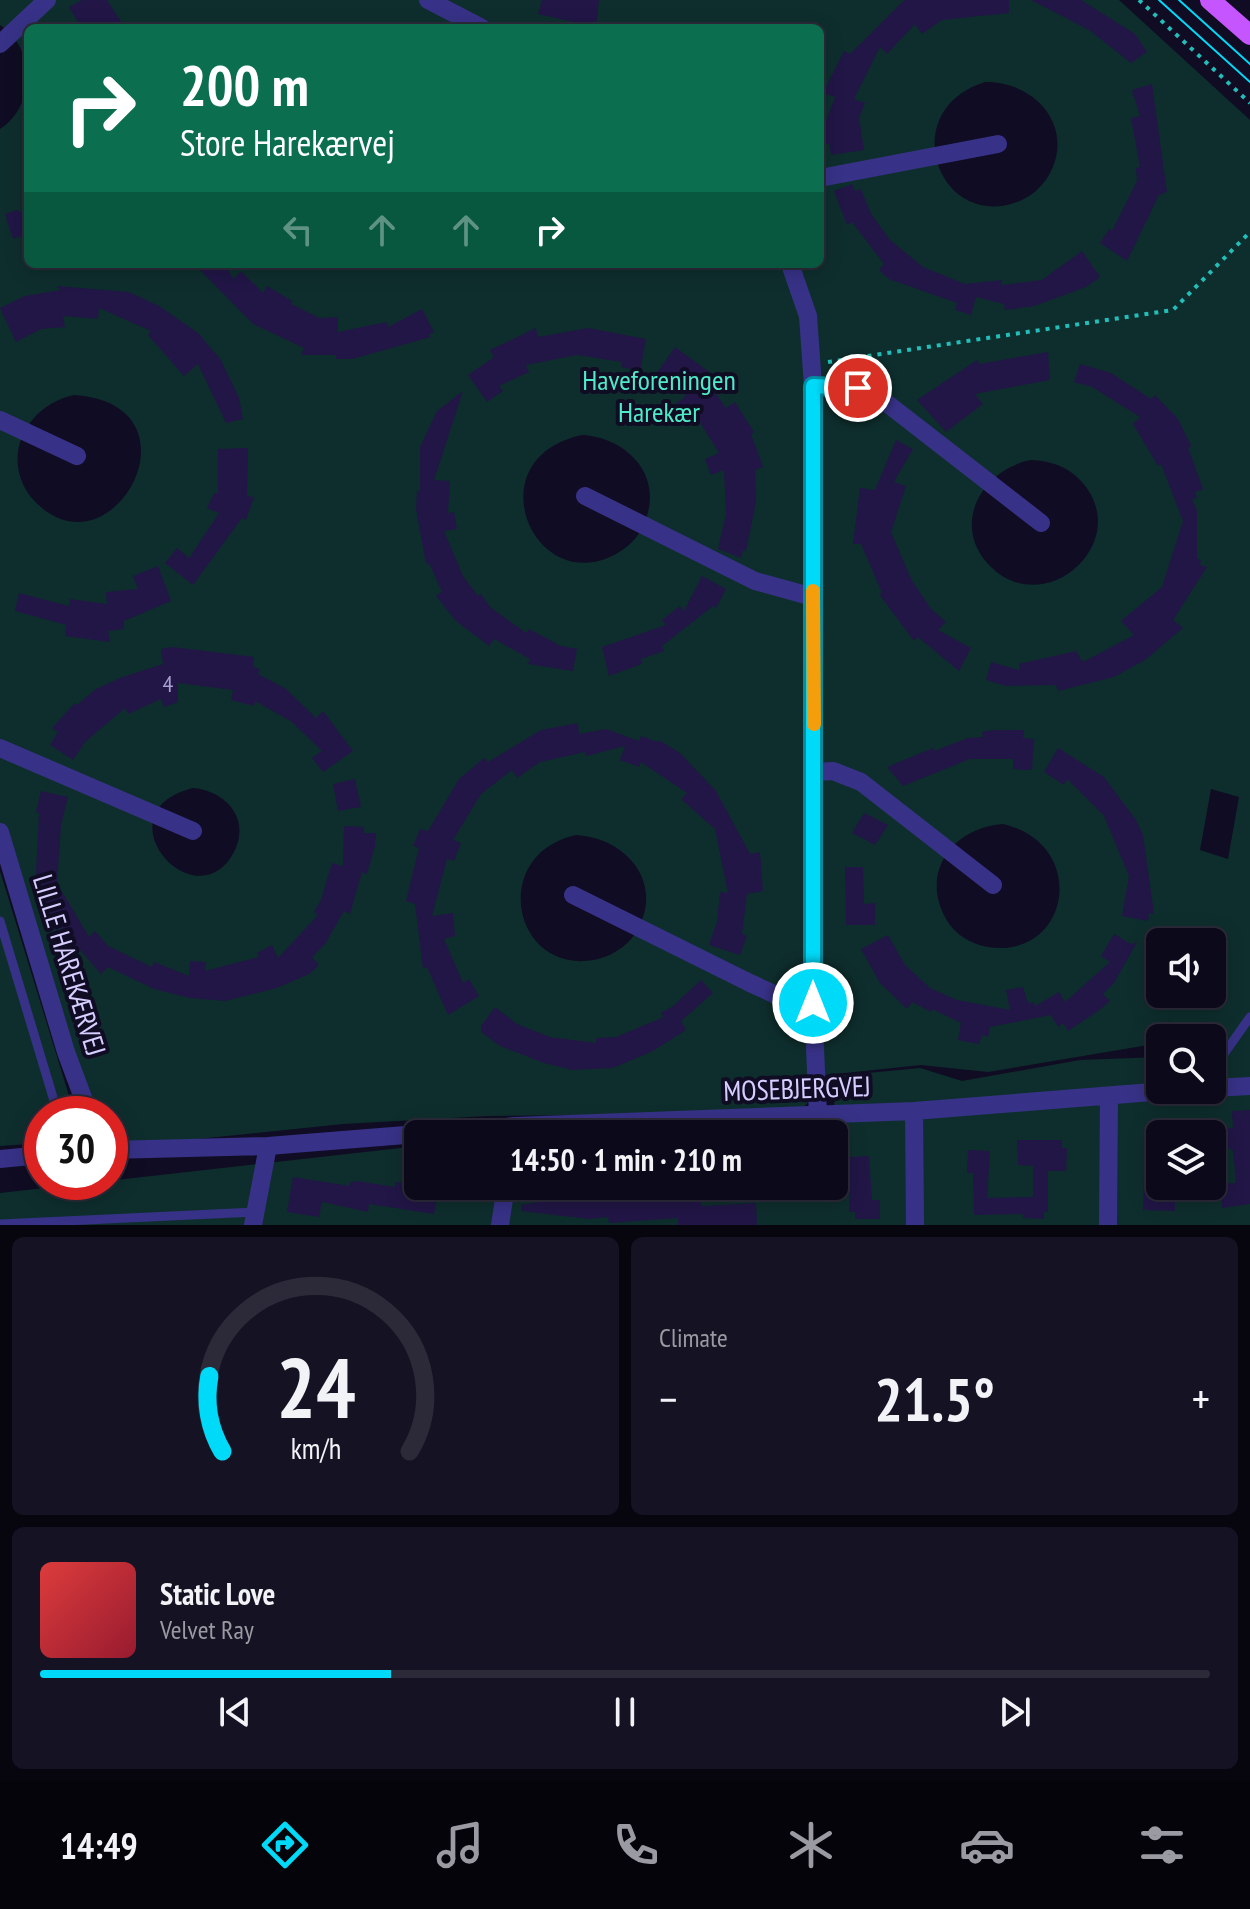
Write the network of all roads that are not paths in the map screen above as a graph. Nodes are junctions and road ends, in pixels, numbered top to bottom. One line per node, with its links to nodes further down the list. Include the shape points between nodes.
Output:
1 (47, 0): 6 (street)
2 (428, 0): 4 (street)
3 (1210, 0): 5 (main road)
4 (474, 24)
5 (1250, 35)
6 (0, 44)
7 (998, 144): 8 (street)
8 (824, 177)
9 (791, 268): 10 (street, via 808,316)
10 (813, 386): 14 (street, via 858,388 884,401); 15 (street)
11 (0, 420): 12 (street)
12 (77, 456)
13 (585, 496): 15 (street, via 755,581)
14 (1041, 523)
15 (813, 597): 17 (street)
16 (0, 748): 18 (street)
17 (814, 772): 20 (street, via 833,771 861,782); 23 (street)
18 (193, 831)
19 (0, 832): 30 (street, LILLE HAREKÆRVEJ)
20 (993, 885)
21 (573, 895): 23 (street, via 789,1001)
22 (0, 921): 29 (lane)
23 (813, 1003): 33 (street)
24 (1250, 1017): 25 (lane)
25 (1226, 1051)
26 (1250, 1086): 27 (street)
27 (1226, 1087)
28 (1146, 1093): 31 (street, MOSEBJERGVEJ)
29 (53, 1096)
30 (82, 1096)
31 (1109, 1096): 32 (street, MOSEBJERGVEJ); 45 (street)
32 (914, 1111): 33 (street, MOSEBJERGVEJ); 44 (street)
33 (818, 1116): 34 (street, MOSEBJERGVEJ)
34 (731, 1120)
35 (404, 1135): 36 (street, MOSEBJERGVEJ)
36 (268, 1146): 37 (street, MOSEBJERGVEJ); 41 (street)
37 (128, 1150)
38 (24, 1157): 39 (street)
39 (0, 1159)
40 (504, 1200): 43 (street)
41 (255, 1218): 42 (lane)
42 (0, 1224)
43 (500, 1225)
44 (915, 1225)
45 (1108, 1225)

